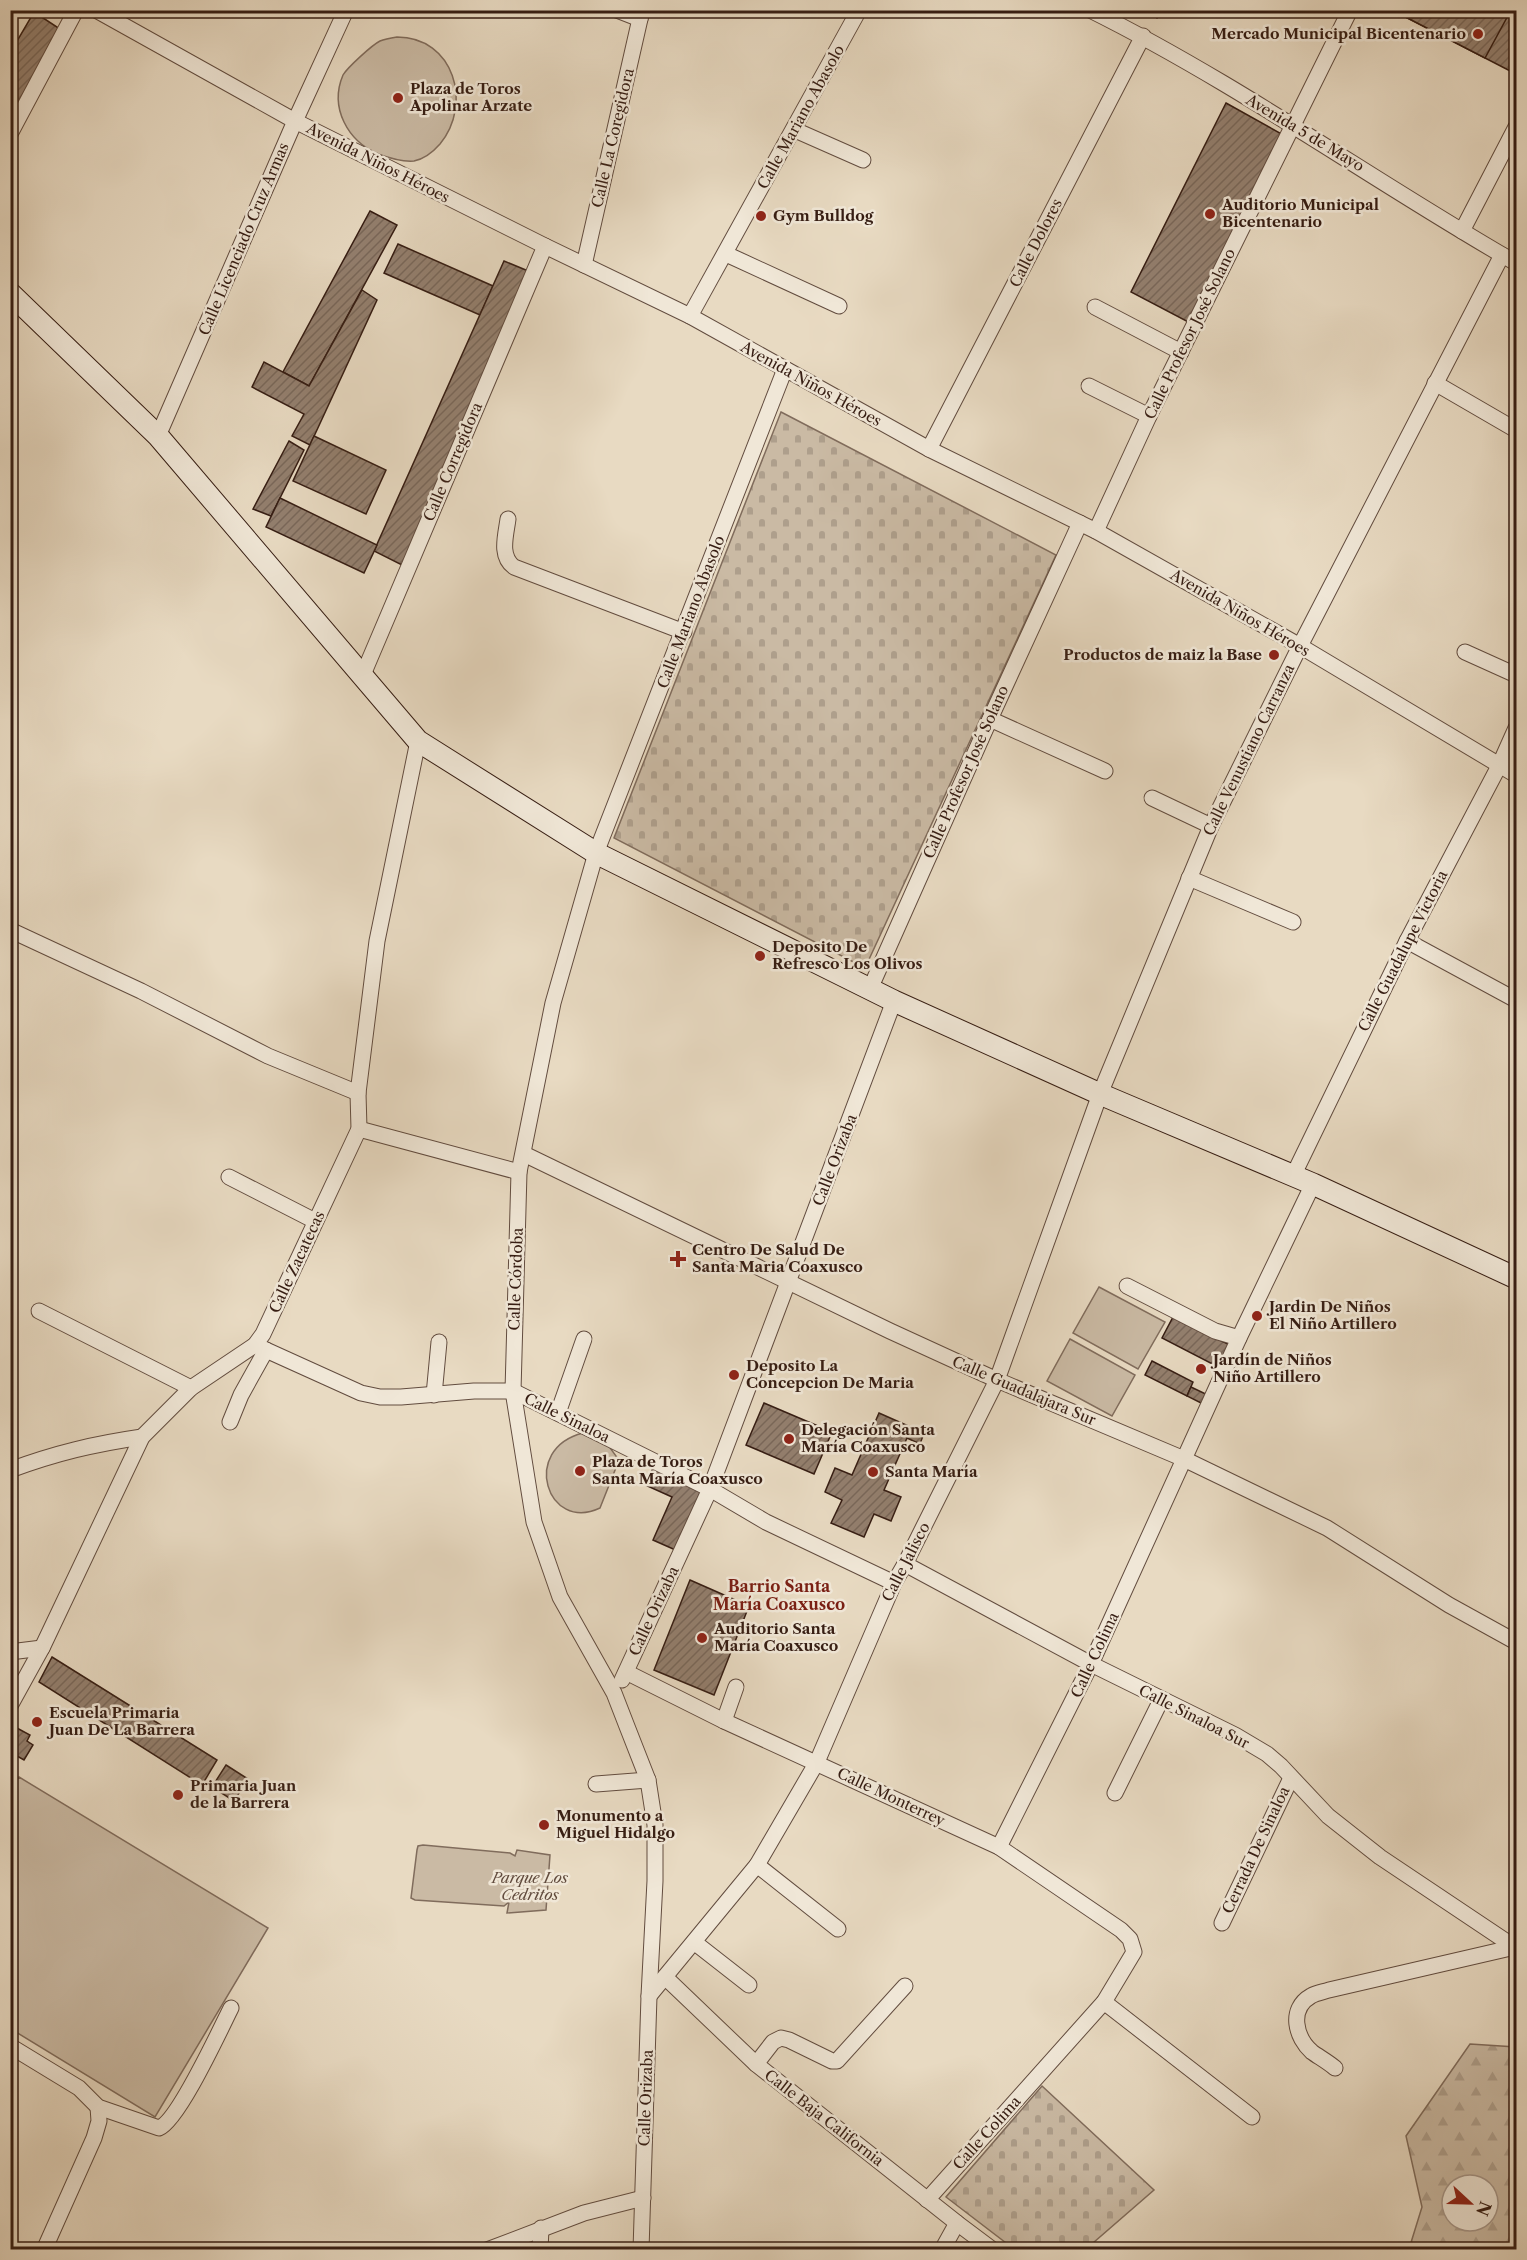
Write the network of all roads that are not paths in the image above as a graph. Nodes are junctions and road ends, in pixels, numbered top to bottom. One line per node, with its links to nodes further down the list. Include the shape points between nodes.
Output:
1 (76, 10): 14 (street)
2 (96, 10): 10 (street, Avenida Niños Héroes)
3 (346, 10): 10 (street, Calle Licenciado Cruz Armas)
4 (617, 10): 8 (street)
5 (859, 10): 13 (street, Calle Mariano Abasolo)
6 (1090, 10): 9 (street, Avenida 5 de Mayo)
7 (1350, 10): 11 (street, Calle Profesor José Solano)
8 (641, 15): 21 (street, Calle La Coregidora)
9 (1143, 36): 11 (street, Avenida 5 de Mayo); 33 (street, Calle Dolores)
10 (295, 121): 17 (street, Avenida Niños Héroes); 32 (street, Calle Licenciado Cruz Armas)
11 (1294, 125): 16 (street, Avenida 5 de Mayo); 26 (street, Calle Profesor José Solano)
12 (1516, 127): 16 (street)
13 (795, 130): 15 (street); 18 (street, Calle Mariano Abasolo)
14 (10, 134)
15 (863, 160)
16 (1462, 231): 19 (street, Avenida 5 de Mayo)
17 (544, 246): 21 (street, Avenida Niños Héroes); 41 (street, Calle Corregidora)
18 (726, 254): 23 (street); 25 (street, Calle Mariano Abasolo)
19 (1502, 255): 20 (street, Avenida 5 de Mayo); 28 (street, Calle Venustiano Carranza)
20 (1516, 263)
21 (584, 265): 25 (street, Avenida Niños Héroes)
22 (10, 293): 32 (street)
23 (839, 306)
24 (1095, 307): 26 (street)
25 (690, 316): 27 (street, Avenida Niños Héroes)
26 (1181, 352): 30 (street, Calle Profesor José Solano)
27 (786, 369): 33 (street, Avenida Niños Héroes); 37 (street, Calle Mariano Abasolo)
28 (1435, 383): 31 (street); 38 (street, Calle Venustiano Carranza)
29 (1089, 386): 30 (street)
30 (1149, 416): 36 (street, Calle Profesor José Solano)
31 (1516, 430)
32 (158, 436): 41 (street)
33 (929, 449): 35 (street, Avenida Niños Héroes)
34 (508, 519): 37 (street, via 504,550 508,563 514,567)
35 (1080, 523): 36 (street, Avenida Niños Héroes); 42 (street, Calle Profesor José Solano)
36 (1096, 531): 38 (street, Avenida Niños Héroes)
37 (684, 632): 50 (street, Calle Mariano Abasolo)
38 (1300, 646): 45 (street, Avenida Niños Héroes); 49 (street, Calle Venustiano Carranza)
39 (1465, 652): 40 (street)
40 (1516, 675)
41 (362, 678): 44 (street)
42 (990, 719): 46 (street); 55 (street, Calle Profesor José Solano)
43 (1516, 728): 45 (street, Calle Guadalupe Victoria)
44 (418, 741): 50 (street); 58 (street, Calle Zacatecas, via 377,941)
45 (1499, 766): 47 (street, Avenida Niños Héroes); 54 (street, Calle Guadalupe Victoria)
46 (1105, 771)
47 (1516, 775)
48 (1152, 798): 49 (street)
49 (1211, 826): 51 (street, Calle Venustiano Carranza)
50 (596, 853): 55 (street); 61 (street, Calle Córdoba, via 553,1003)
51 (1189, 878): 52 (street); 59 (street, Calle Venustiano Carranza)
52 (1293, 922)
53 (10, 930): 58 (street, via 268,1056)
54 (1407, 941): 56 (street); 63 (street, Calle Guadalupe Victoria)
55 (870, 989): 57 (street)
56 (1516, 1000)
57 (894, 1001): 59 (street); 68 (street, Calle Orizaba)
58 (358, 1093): 60 (street, Calle Zacatecas)
59 (1100, 1094): 63 (street); 75 (street, Calle Jalisco)
60 (359, 1129): 62 (street); 66 (street, Calle Zacatecas)
61 (524, 1154): 62 (street, Calle Córdoba); 68 (street, Calle Guadalajara Sur)
62 (519, 1172): 77 (street, Calle Córdoba)
63 (1293, 1176): 65 (street)
64 (229, 1177): 66 (street)
65 (1313, 1184): 67 (street); 71 (street)
66 (315, 1221): 74 (street, Calle Zacatecas)
67 (1516, 1278)
68 (790, 1281): 75 (street, Calle Guadalajara Sur); 84 (street, Calle Orizaba)
69 (1127, 1286): 71 (street, via 1215,1331)
70 (39, 1311): 76 (street)
71 (1239, 1338): 82 (street)
72 (584, 1340): 79 (street)
73 (439, 1342): 78 (street)
74 (260, 1348): 76 (street, Calle Zacatecas); 78 (street, Calle Sinaloa, via 362,1393 391,1397); 80 (street)
75 (997, 1380): 82 (street, Calle Guadalajara Sur); 85 (street, Calle Jalisco)
76 (190, 1388): 81 (street, Calle Zacatecas)
77 (513, 1391): 78 (street, Calle Sinaloa); 79 (street, Calle Sinaloa); 93 (street, Calle Córdoba, via 534,1522 560,1597)
78 (434, 1395)
79 (558, 1413): 84 (street, Calle Sinaloa)
80 (230, 1422)
81 (142, 1437): 83 (street, via 82,1447); 88 (street, Calle Zacatecas)
82 (1184, 1459): 87 (street, Calle Guadalajara Sur, via 1327,1528); 90 (street, Calle Colima)
83 (10, 1470)
84 (710, 1490): 86 (street, Calle Sinaloa, via 766,1522); 91 (street, Calle Orizaba)
85 (905, 1564): 86 (street, Calle Jalisco); 90 (street, Calle Sinaloa Sur)
86 (894, 1583): 97 (street, Calle Jalisco)
87 (1516, 1642)
88 (42, 1648): 89 (street); 95 (street, Calle Zacatecas)
89 (10, 1652)
90 (1091, 1664): 94 (street, Calle Sinaloa Sur); 102 (street, Calle Colima)
91 (626, 1672): 93 (street, Calle Orizaba); 96 (street, Calle Monterrey)
92 (736, 1687): 96 (street)
93 (614, 1693): 99 (street, Calle Orizaba)
94 (1161, 1700): 98 (street, Calle Sinaloa Sur, via 1267,1754); 101 (street)
95 (10, 1706)
96 (724, 1721): 97 (street, Calle Monterrey)
97 (817, 1762): 102 (street, Calle Monterrey); 103 (street, Calle Jalisco)
98 (1291, 1778): 104 (street, Cerrada De Sinaloa); 107 (street, Calle Sinaloa Sur, via 1328,1816 1380,1857)
99 (648, 1780): 100 (street); 112 (street, Calle Orizaba, via 655,1825)
100 (596, 1784)
101 (1115, 1793)
102 (999, 1847): 108 (street, Calle Monterrey, via 1121,1930 1130,1939)
103 (757, 1864): 105 (street); 106 (street, Calle Jalisco)
104 (1222, 1923)
105 (838, 1929)
106 (694, 1942): 109 (street, Calle Jalisco); 110 (street)
107 (1516, 1948): 117 (street, via 1329,1989 1310,1997 1297,2016 1299,2036 1311,2051)
108 (1134, 1952): 113 (street, Calle Colima)
109 (664, 1977): 112 (street, Calle Jalisco); 116 (street, Calle Baja California)
110 (749, 1985)
111 (905, 1986): 116 (street, via 837,2061 781,2038)
112 (649, 1996): 120 (street, Calle Orizaba)
113 (1104, 2002): 119 (street); 121 (street, Calle Colima)
114 (231, 2008): 118 (street, via 178,2109 164,2126 147,2125)
115 (10, 2046): 118 (street, via 79,2088)
116 (756, 2064): 121 (street, Calle Baja California)
117 (1335, 2067)
118 (98, 2107): 124 (street, via 94,2138)
119 (1252, 2116)
120 (643, 2198): 123 (street); 127 (street, Calle Orizaba)
121 (927, 2200): 122 (street, Calle Baja California)
122 (957, 2223): 128 (street); 129 (street, Calle Baja California)
123 (541, 2228): 125 (street); 126 (street)
124 (44, 2250)
125 (487, 2250)
126 (540, 2250)
127 (641, 2250)
128 (942, 2250)
129 (993, 2250)

